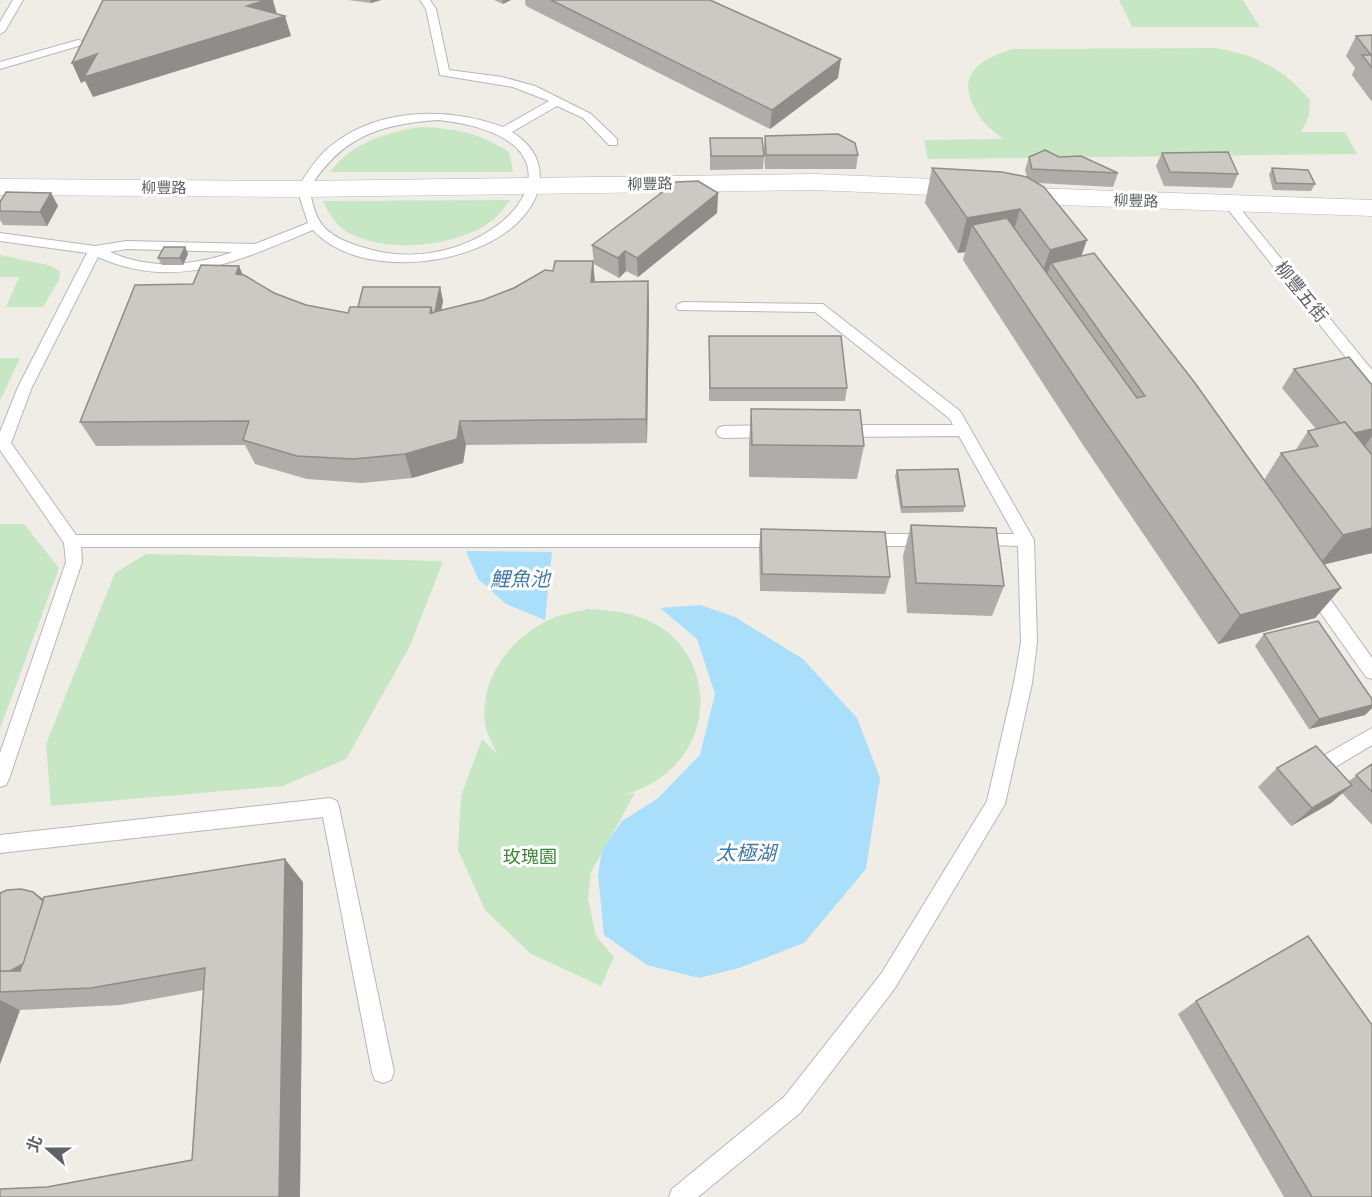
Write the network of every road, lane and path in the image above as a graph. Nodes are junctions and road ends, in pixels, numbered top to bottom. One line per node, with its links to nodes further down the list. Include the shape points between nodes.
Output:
1 (18, 0): 3 (lane)
2 (425, 0): 6 (lane, via 431,9 444,73 492,77)
3 (0, 31)
4 (78, 43): 5 (lane)
5 (0, 66)
6 (558, 101): 7 (lane); 8 (lane, via 586,116)
7 (504, 132): 9 (lane, via 529,156); 11 (lane, via 474,120 447,117 382,124 334,148 321,160)
8 (613, 142)
9 (534, 186): 11 (street, 柳豐路); 12 (street, 柳豐路, via 814,182 925,186 1038,206); 14 (lane, via 520,213 507,225 470,246 447,253 378,256 339,243)
10 (0, 187): 11 (street, 柳豐路)
11 (303, 189): 14 (lane)
12 (1230, 204): 13 (street, 柳豐路); 19 (lane, 柳豐五街)
13 (1372, 208)
14 (315, 225): 16 (lane)
15 (0, 237): 17 (lane)
16 (254, 248): 17 (lane, via 127,245); 17 (lane, via 221,262 185,269 145,268 113,260)
17 (95, 250): 27 (lane, via 25,387 3,442)
18 (683, 308): 20 (lane, via 818,307 955,415)
19 (1372, 380)
20 (965, 430): 22 (lane); 26 (lane)
21 (780, 431): 23 (lane)
22 (826, 431)
23 (723, 432)
24 (801, 540): 27 (lane)
25 (849, 540): 26 (lane)
26 (1026, 540): 35 (lane, via 1029,642 996,804 888,981 792,1105)
27 (72, 541): 32 (lane, via 74,562)
28 (1304, 576): 29 (lane)
29 (1372, 672)
30 (1372, 735): 31 (lane)
31 (1310, 772)
32 (0, 779)
33 (0, 844): 34 (lane, via 330,807)
34 (384, 1072)
35 (680, 1197)

